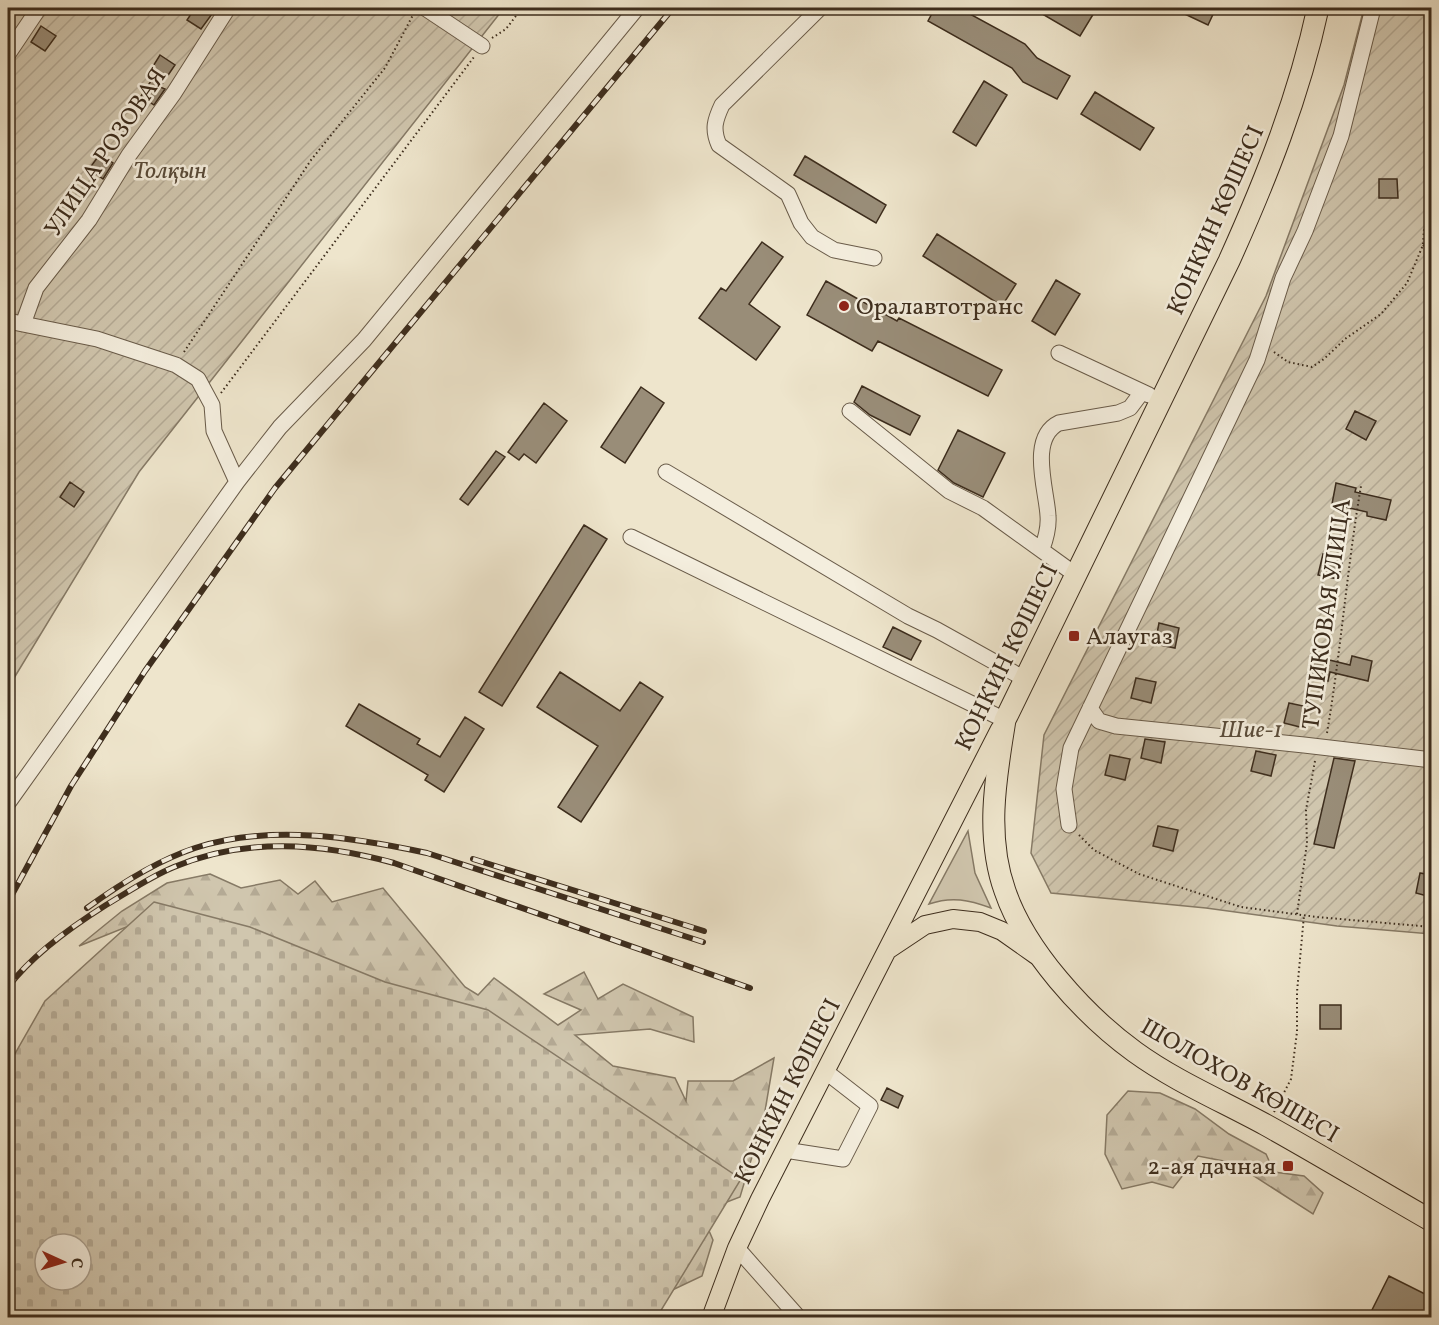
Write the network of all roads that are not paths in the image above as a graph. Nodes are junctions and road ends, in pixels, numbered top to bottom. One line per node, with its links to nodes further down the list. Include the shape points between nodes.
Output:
1 (39, 8): 9 (street)
2 (228, 8): 11 (street, УЛИЦА РОЗОВАЯ, via 89,220)
3 (425, 8): 8 (street)
4 (637, 8): 16 (street, via 364,340 280,427)
5 (820, 8): 10 (street, via 722,105 714,133 719,145 789,194 801,223 812,237 834,250)
6 (1318, 8): 13 (highway, КОНКИН КӨШЕСІ, via 1293,99 1258,195 1229,261)
7 (1373, 8): 21 (street, via 1341,136 1283,278 1257,360)
8 (482, 46)
9 (8, 54)
10 (874, 258)
11 (13, 323): 16 (street, via 97,339 176,365 198,379 212,405 214,431)
12 (1059, 353): 13 (street)
13 (1151, 396): 18 (street, via 1119,413 1059,423 1047,433 1041,478 1048,533); 19 (highway, КОНКИН КӨШЕСІ)
14 (850, 411): 18 (street, via 949,491 983,508)
15 (666, 472): 20 (street, via 908,616)
16 (237, 482): 24 (street)
17 (631, 537): 22 (street)
18 (1042, 549): 19 (street)
19 (1076, 575): 20 (highway, КОНКИН КӨШЕСІ)
20 (1024, 679): 22 (highway, КОНКИН КӨШЕСІ)
21 (1090, 708): 23 (street, via 1099,721 1116,726); 25 (street, via 1071,748 1065,779)
22 (1005, 720): 26 (main road, КОНКИН КӨШЕСІ); 27 (highway, ШОЛОХОВ КӨШЕСІ, via 994,788 998,861 1004,890)
23 (1431, 760)
24 (8, 803)
25 (1069, 825)
26 (887, 950): 27 (main road, via 925,925 953,919 980,922 1002,931); 28 (main road, КОНКИН КӨШЕСІ)
27 (1040, 957): 30 (highway, ШОЛОХОВ КӨШЕСІ, via 1088,1011 1134,1052)
28 (825, 1071): 29 (main road, КОНКИН КӨШЕСІ); 29 (street, via 870,1106 843,1159)
29 (785, 1150): 31 (main road, КОНКИН КӨШЕСІ)
30 (1431, 1221)
31 (738, 1248): 32 (main road, КОНКИН КӨШЕСІ); 33 (street)
32 (711, 1317)
33 (799, 1317)

